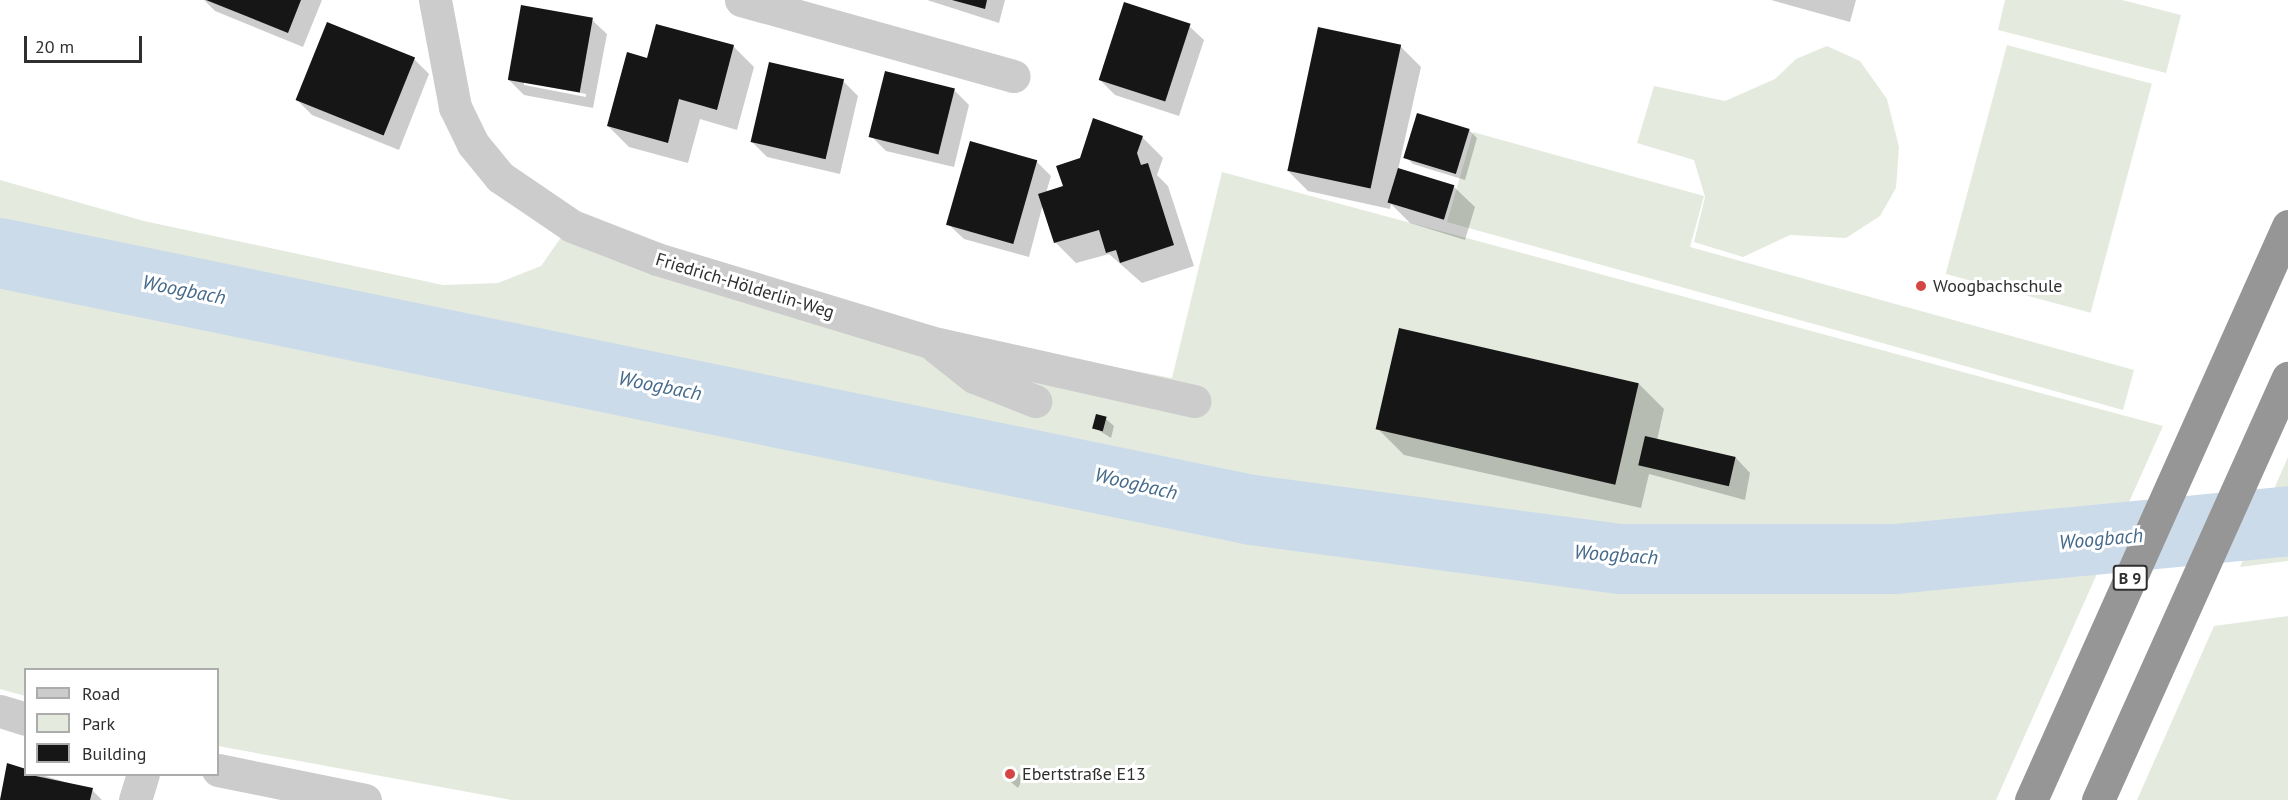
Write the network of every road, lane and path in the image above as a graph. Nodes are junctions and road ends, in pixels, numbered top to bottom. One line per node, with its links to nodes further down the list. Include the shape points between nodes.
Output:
1 (435, 0): 5 (street, Friedrich-Hölderlin-Weg, via 455,106 468,135 500,177 536,205 600,240)
2 (741, 0): 3 (street)
3 (1014, 76)
4 (2288, 226): 14 (highway, B 9)
5 (930, 342): 7 (street, via 974,377); 8 (street, Friedrich-Hölderlin-Weg)
6 (2288, 378): 13 (highway)
7 (1035, 401)
8 (1194, 401)
9 (0, 711): 10 (street)
10 (24, 718)
11 (219, 771): 16 (street)
12 (142, 776): 15 (street)
13 (2103, 790)
14 (2032, 796)
15 (135, 800)
16 (365, 800)

